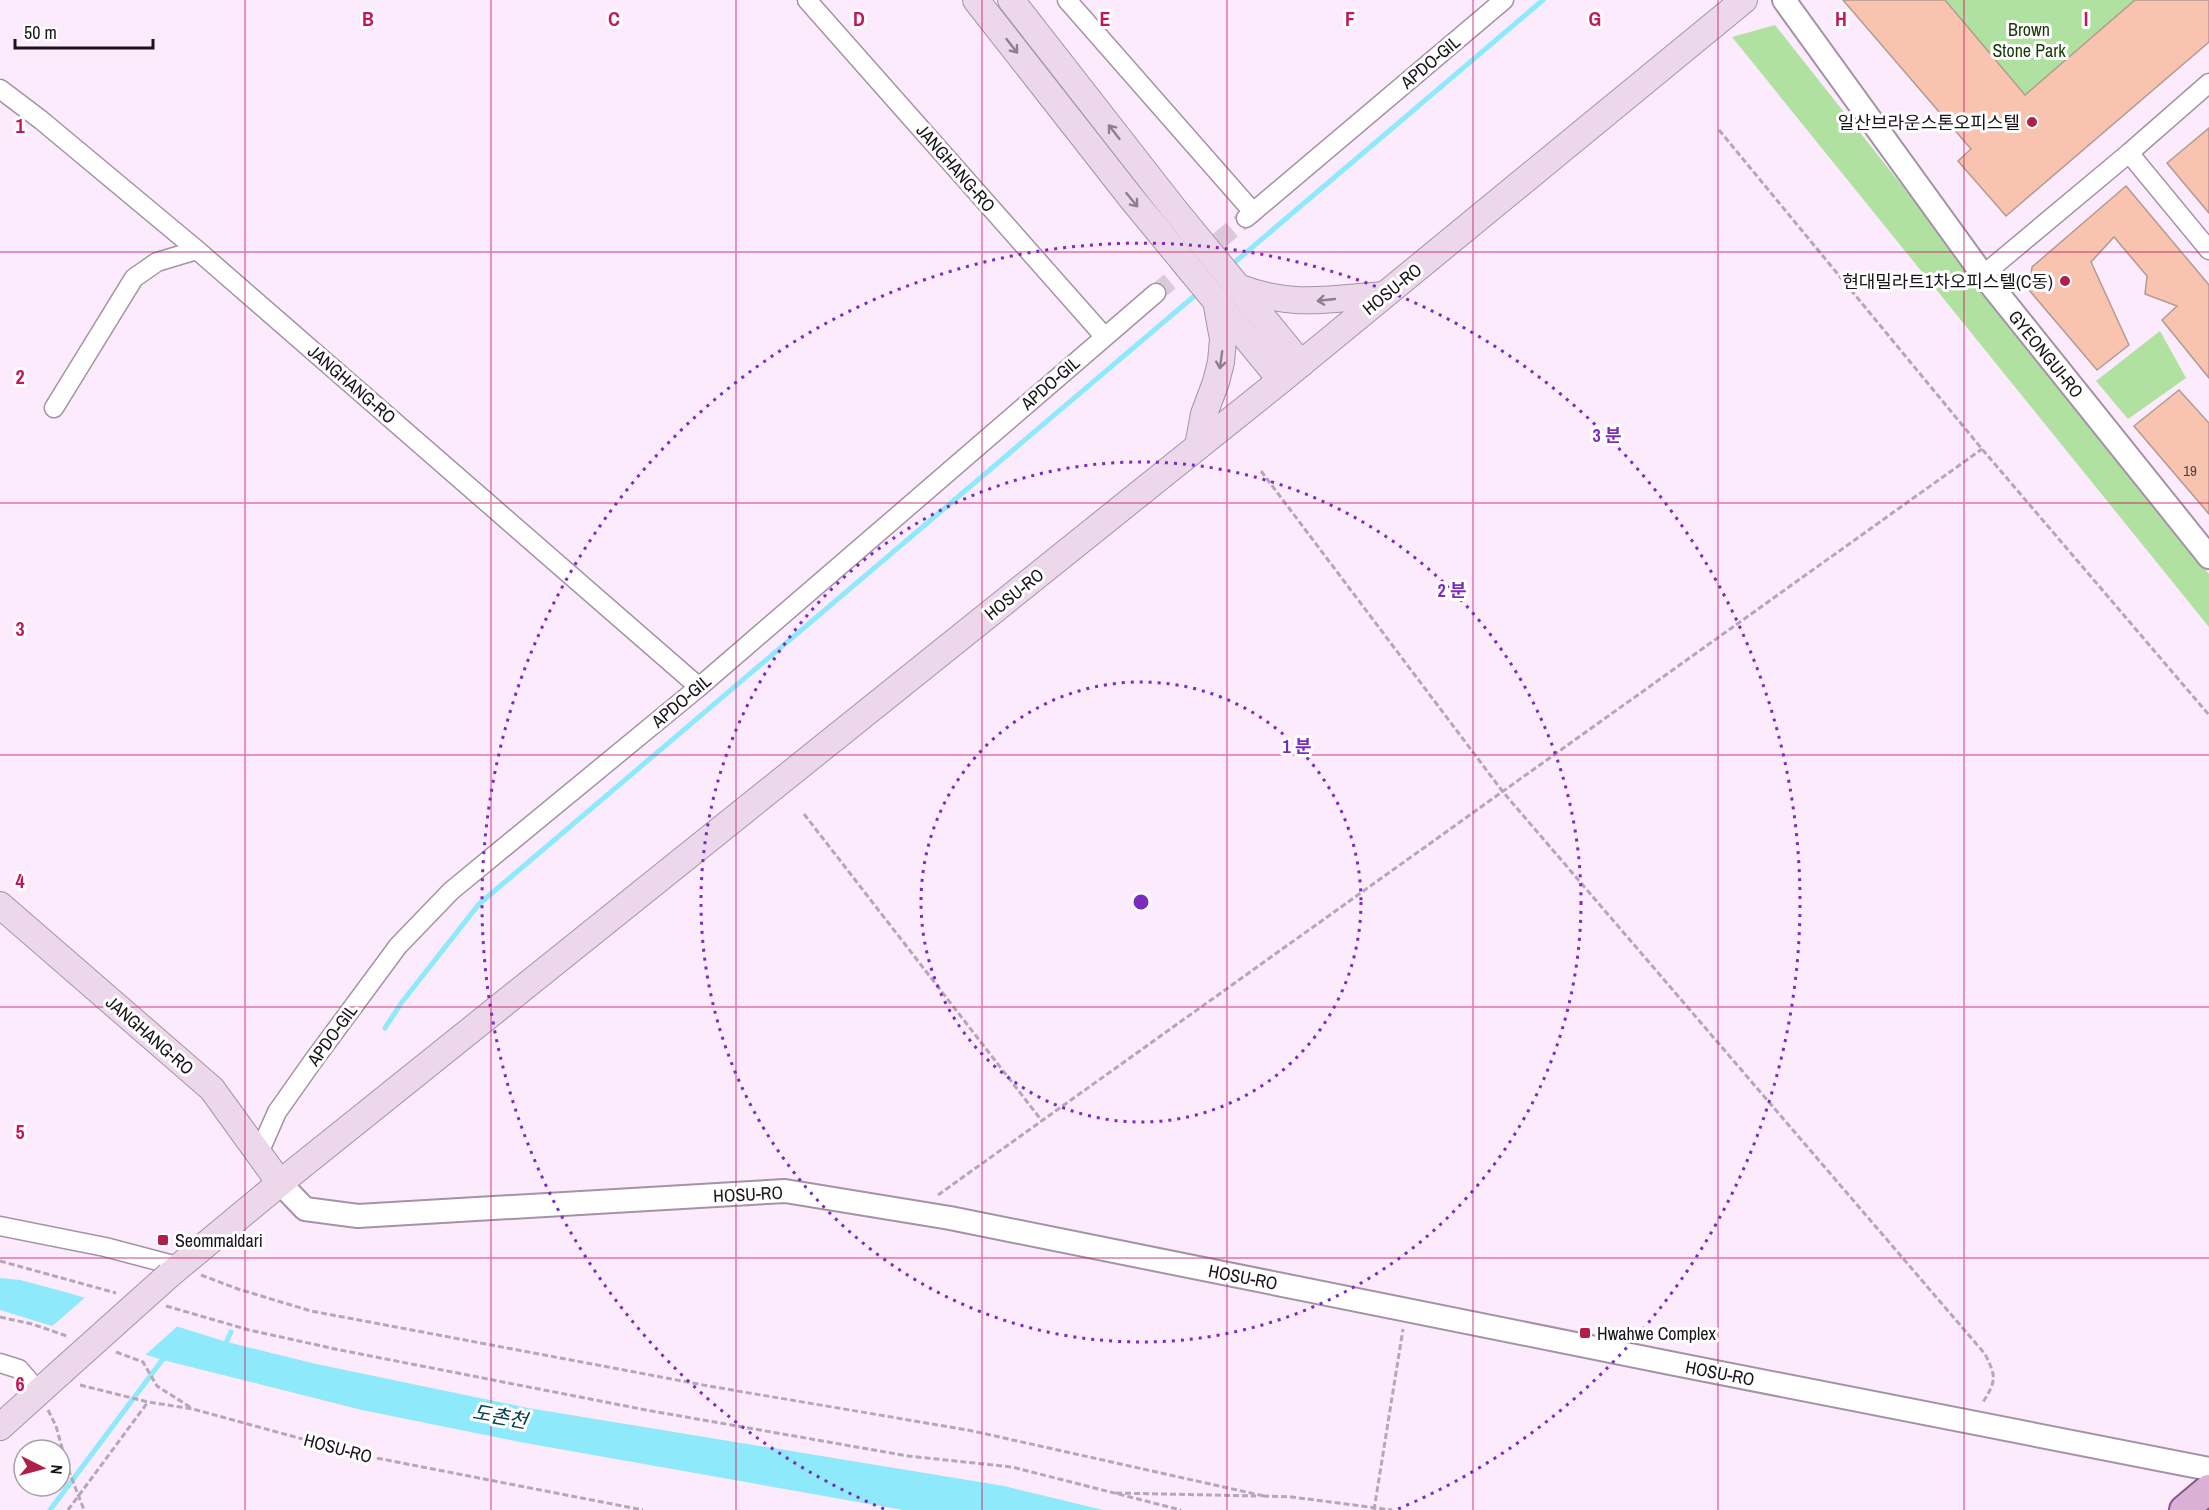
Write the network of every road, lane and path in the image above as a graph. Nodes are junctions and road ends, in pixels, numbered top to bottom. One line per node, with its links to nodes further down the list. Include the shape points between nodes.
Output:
1 (807, 0): 19 (street, JANGHANG-RO)
2 (976, 0): 16 (main road, one-way to 16)
3 (1011, 0): 14 (main road, one-way to 3)
4 (1067, 0): 5 (street, APDO-GIL, via 1250,215)
5 (1504, 0)
6 (1744, 0): 18 (main road, HOSU-RO)
7 (1784, 0): 15 (street, GYEONGUI-RO)
8 (2209, 83): 11 (street)
9 (0, 89): 12 (street, JANGHANG-RO)
10 (1719, 130): 24 (path)
11 (2129, 153): 13 (street); 15 (street)
12 (197, 250): 22 (street, via 157,262 134,278); 27 (street, JANGHANG-RO)
13 (2209, 250)
14 (1229, 275): 18 (main road, one-way to 14, via 1297,302 1258,295); 20 (main road)
15 (1983, 275): 26 (street, GYEONGUI-RO)
16 (1208, 292): 21 (main road); 23 (main road, one-way to 23, via 1223,339 1221,362)
17 (1156, 293): 19 (street, APDO-GIL)
18 (1384, 295): 20 (main road, HOSU-RO)
19 (1104, 336): 27 (street, APDO-GIL)
20 (1300, 364): 21 (main road, HOSU-RO)
21 (1281, 380): 23 (main road, HOSU-RO)
22 (54, 408)
23 (1198, 446): 34 (main road, HOSU-RO)
24 (1982, 449): 28 (path); 29 (path)
25 (1261, 471): 29 (path)
26 (2209, 557)
27 (699, 687): 33 (street, APDO-GIL, via 451,891 398,946 277,1112)
28 (2209, 716)
29 (1503, 792): 32 (path); 47 (path, via 1985,1354 1995,1375 1994,1385)
30 (804, 814): 32 (path)
31 (0, 905): 33 (main road, JANGHANG-RO, via 212,1089)
32 (1042, 1121): 35 (path)
33 (259, 1153): 34 (main road, JANGHANG-RO)
34 (280, 1183): 35 (street, HOSU-RO, via 305,1209 358,1216 785,1191); 38 (main road, HOSU-RO)
35 (915, 1212): 41 (street, HOSU-RO)
36 (0, 1226): 38 (street, via 105,1247)
37 (0, 1261): 39 (path)
38 (173, 1270): 44 (main road, HOSU-RO, bridge); 52 (path, via 311,1311 714,1388 968,1430)
39 (124, 1295)
40 (158, 1304): 50 (path, via 340,1350 908,1456 1012,1467)
41 (1406, 1310): 47 (street, HOSU-RO); 53 (path)
42 (0, 1363): 44 (street)
43 (144, 1364): 46 (path, via 157,1386)
44 (52, 1380): 45 (path, HOSU-RO); 48 (main road, HOSU-RO); 51 (path, via 56,1426)
45 (148, 1402): 46 (path, HOSU-RO); 51 (path)
46 (193, 1409): 56 (path, HOSU-RO, via 361,1455)
47 (1971, 1421): 49 (street, HOSU-RO)
48 (0, 1427)
49 (2209, 1469)
50 (1109, 1492): 52 (path); 57 (path)
51 (78, 1494): 54 (path); 55 (path)
52 (1264, 1496): 53 (path)
53 (1374, 1508): 58 (path)
54 (68, 1510)
55 (84, 1510)
56 (643, 1510)
57 (1181, 1510)
58 (1392, 1510)

